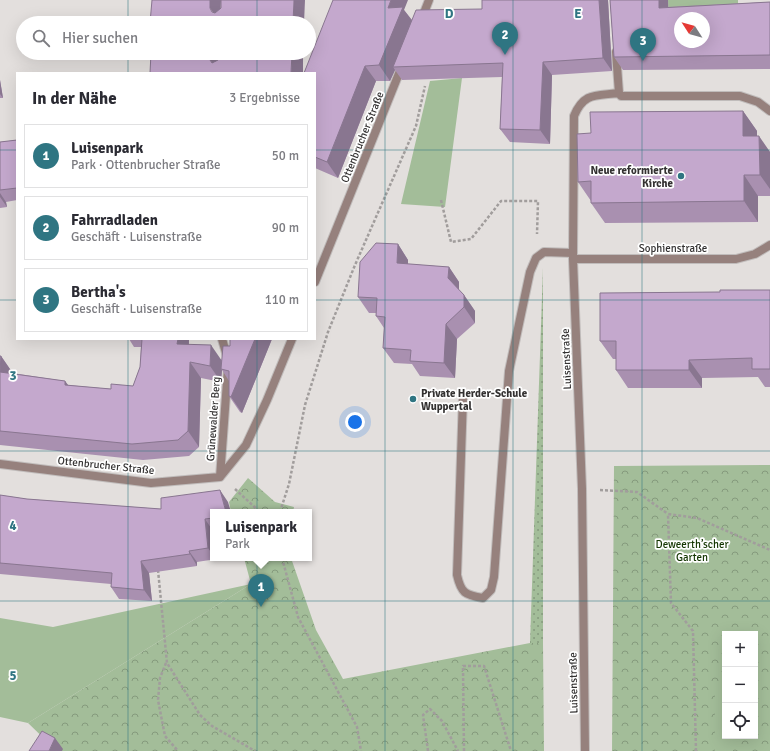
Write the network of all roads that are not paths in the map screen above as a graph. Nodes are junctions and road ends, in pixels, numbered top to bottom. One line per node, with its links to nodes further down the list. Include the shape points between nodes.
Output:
1 (429, 0): 2 (street)
2 (418, 29)
3 (616, 47): 5 (street)
4 (406, 58): 9 (street, Ottenbrucher Straße)
5 (619, 93): 6 (street, via 621,96 740,96 758,102); 8 (street, Luisenstraße, via 590,96 579,104 574,116)
6 (770, 111)
7 (770, 245): 8 (street, Sophienstraße, via 755,254 736,259)
8 (573, 256): 12 (street, Sophienstraße, via 544,252 536,258 530,272 509,372 494,577 491,590 482,598 468,596 460,588 457,575); 15 (street, Luisenstraße, via 582,489)
9 (316, 280)
10 (222, 340): 14 (street, Grünewalder Berg, via 228,360)
11 (292, 340): 14 (street, via 246,445)
12 (463, 397)
13 (0, 464): 14 (street, Ottenbrucher Straße, via 150,483)
14 (220, 477)
15 (585, 751)

